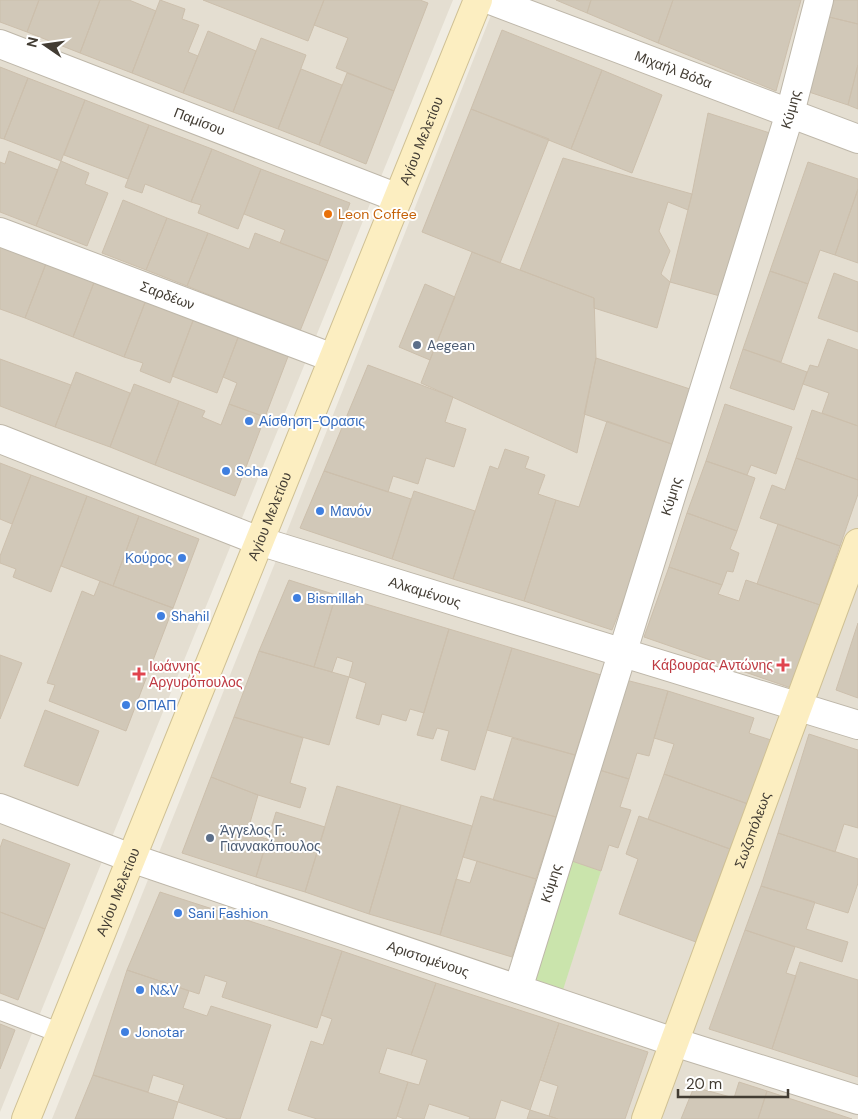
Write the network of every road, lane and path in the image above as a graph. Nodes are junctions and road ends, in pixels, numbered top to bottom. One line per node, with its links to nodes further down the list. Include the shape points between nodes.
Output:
1 (478, 0): 7 (main road, Αγίου Μελετίου)
2 (490, 0): 5 (street, Μιχαήλ Βόδα)
3 (819, 0): 5 (street, Κύμης)
4 (0, 44): 7 (street, Παμίσου)
5 (790, 113): 6 (street, Μιχαήλ Βόδα); 13 (street, Κύμης)
6 (858, 139)
7 (398, 198): 9 (main road, Αγίου Μελετίου)
8 (0, 232): 9 (street, Σαρδέων)
9 (333, 358): 11 (main road, Αγίου Μελετίου)
10 (0, 439): 11 (street, Αλκαμένους)
11 (259, 541): 13 (street, Αλκαμένους); 17 (main road, Αγίου Μελετίου)
12 (858, 543): 14 (main road, Σωζοπόλεως)
13 (622, 654): 14 (street, Αλκαμένους); 18 (street, Κύμης)
14 (798, 707): 15 (street, Αλκαμένους); 21 (main road, Σωζοπόλεως)
15 (858, 725)
16 (0, 808): 17 (street, Αριστομένους)
17 (132, 858): 18 (street, Αριστομένους); 20 (main road, Αγίου Μελετίου)
18 (518, 989): 21 (street, Αριστομένους)
19 (0, 1010): 20 (lane)
20 (60, 1033): 23 (main road, Αγίου Μελετίου)
21 (674, 1042): 22 (street, Αριστομένους); 24 (main road, Σωζοπόλεως)
22 (858, 1100)
23 (26, 1119)
24 (646, 1119)

